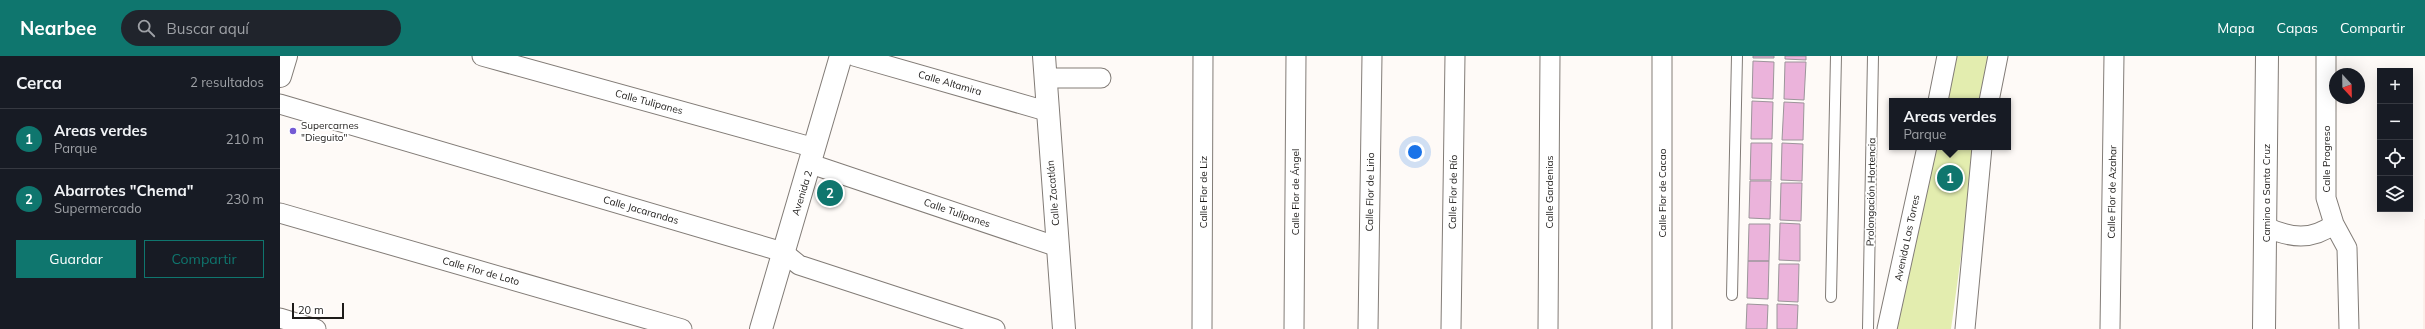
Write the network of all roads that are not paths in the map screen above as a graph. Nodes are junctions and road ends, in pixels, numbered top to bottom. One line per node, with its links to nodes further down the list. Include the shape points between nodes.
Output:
1 (286, 56): 20 (street)
2 (482, 56): 29 (street, Calle Tulipanes)
3 (841, 56): 29 (street, Avenida 2)
4 (854, 56): 26 (street, Calle Altamira)
5 (1044, 56): 21 (street, Calle Zacatlán)
6 (1203, 56): 43 (street, Calle Flor de Liz)
7 (1296, 56): 44 (street, Calle Flor de Ángel)
8 (1372, 56): 45 (street, Calle Flor de Lirio)
9 (1455, 56): 46 (street, Calle Flor de Río)
10 (1550, 56): 47 (street, Calle Gardenias)
11 (1662, 56): 48 (street, Calle Flor de Cacao)
12 (1737, 56): 35 (lane)
13 (1836, 56): 36 (lane)
14 (1873, 56): 49 (lane, Prolongación Hortencia)
15 (1948, 56): 23 (street)
16 (1998, 56): 24 (street)
17 (2114, 56): 52 (street, Calle Flor de Azahar)
18 (2267, 56): 32 (street, Camino a Santa Cruz)
19 (2326, 56): 31 (street, Calle Progreso, via 2326,198)
20 (280, 76)
21 (1046, 78): 22 (street); 26 (street, Calle Zacatlán)
22 (1101, 78)
23 (1939, 98)
24 (1990, 98)
25 (280, 104): 34 (street, Calle Jacarandas)
26 (1046, 111): 33 (street, Calle Zacatlán)
27 (1927, 150): 50 (street, Avenida Las Torres)
28 (1982, 150): 51 (street)
29 (813, 156): 33 (street, Calle Tulipanes); 34 (street, Avenida 2)
30 (280, 213): 39 (street, Calle Flor de Loto)
31 (2334, 224): 32 (street, via 2324,232 2304,238 2282,234); 54 (street, Calle Progreso, via 2347,248)
32 (2266, 227): 53 (street, Camino a Santa Cruz)
33 (1058, 247): 42 (street, Calle Zacatlán)
34 (783, 252): 40 (street, Avenida 2); 41 (street, Calle Jacarandas, via 798,265)
35 (1732, 295)
36 (1831, 297)
37 (280, 318): 38 (street)
38 (316, 329)
39 (682, 329)
40 (761, 329)
41 (995, 329)
42 (1064, 329)
43 (1202, 329)
44 (1294, 329)
45 (1368, 329)
46 (1451, 329)
47 (1548, 329)
48 (1662, 329)
49 (1868, 329)
50 (1887, 329)
51 (1965, 329)
52 (2110, 329)
53 (2264, 329)
54 (2349, 329)

